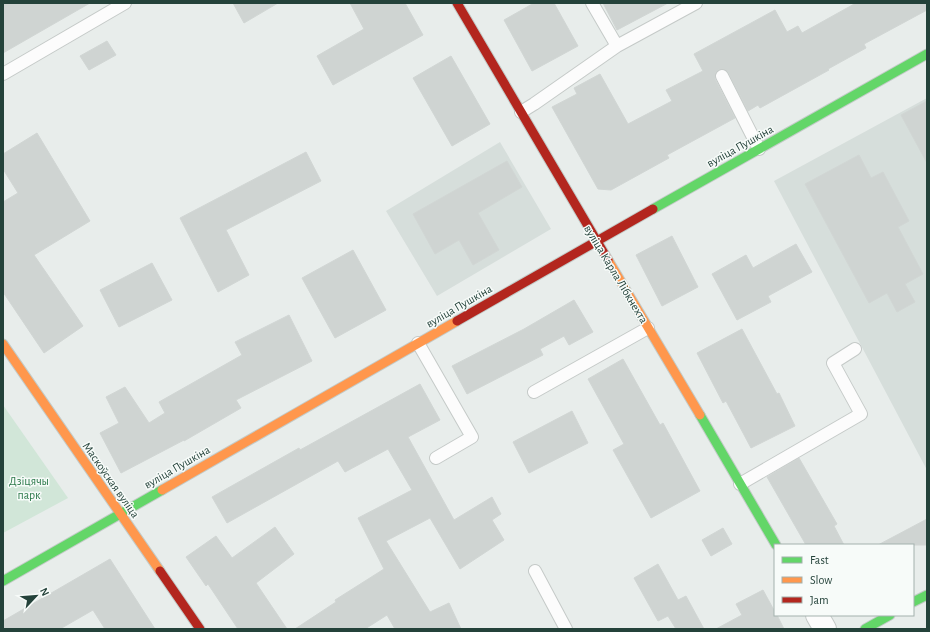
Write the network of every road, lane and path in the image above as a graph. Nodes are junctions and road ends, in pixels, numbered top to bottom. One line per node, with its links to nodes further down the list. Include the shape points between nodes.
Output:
1 (125, 3): 7 (lane)
2 (457, 3): 9 (main road, вуліца Карла Лібкнехта)
3 (592, 3): 5 (lane)
4 (696, 3): 5 (lane)
5 (617, 46): 9 (lane)
6 (927, 54): 10 (main road, вуліца Пушкіна)
7 (3, 74)
8 (722, 76): 10 (lane)
9 (521, 112): 11 (main road, вуліца Карла Лібкнехта)
10 (759, 149): 11 (main road, вуліца Пушкіна)
11 (597, 241): 12 (main road, вуліца Карла Лібкнехта); 13 (main road, вуліца Пушкіна)
12 (648, 328): 16 (lane); 18 (main road, вуліца Карла Лібкнехта)
13 (418, 343): 17 (lane, via 472,437); 19 (main road, вуліца Пушкіна)
14 (3, 344): 19 (main road, Маскоўская вуліца)
15 (855, 349): 18 (lane, via 833,363 861,414)
16 (534, 392)
17 (436, 458)
18 (740, 484): 20 (main road, вуліца Карла Лібкнехта)
19 (120, 514): 22 (main road, вуліца Пушкіна); 27 (main road, Маскоўская вуліца)
20 (775, 544)
21 (535, 571): 28 (lane)
22 (3, 581)
23 (927, 595): 24 (main road)
24 (914, 602)
25 (818, 616): 29 (street)
26 (888, 616): 30 (main road)
27 (200, 629)
28 (566, 629)
29 (825, 629)
30 (865, 629)

